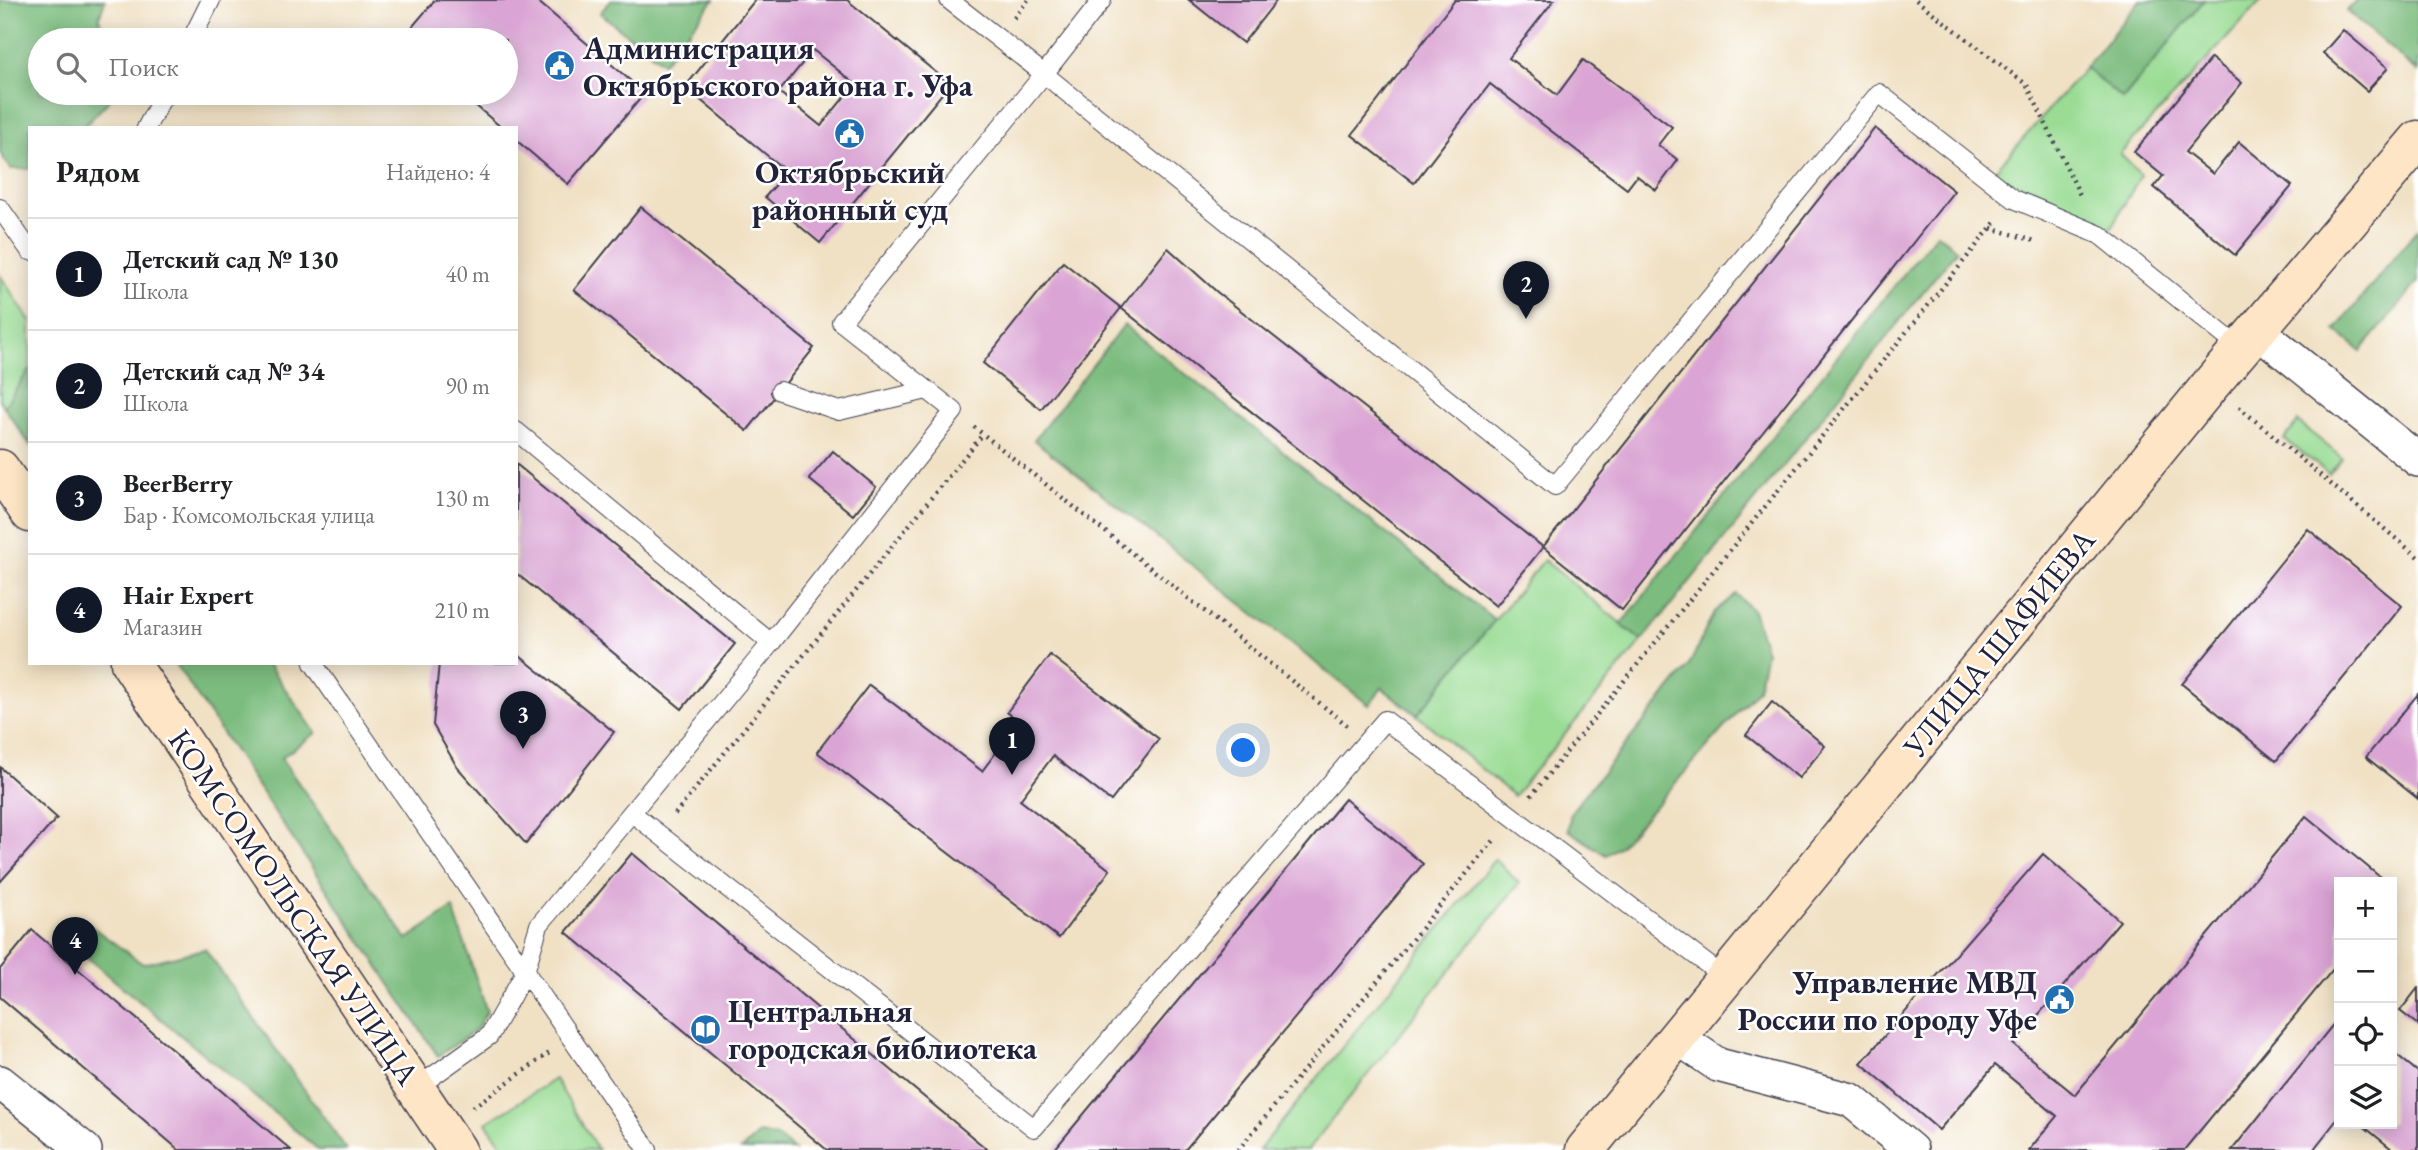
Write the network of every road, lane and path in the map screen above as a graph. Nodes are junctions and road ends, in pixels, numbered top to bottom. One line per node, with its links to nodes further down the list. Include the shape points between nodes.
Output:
1 (211, 0): 5 (lane)
2 (949, 0): 6 (lane)
3 (1102, 0): 6 (lane)
4 (1916, 0): 14 (path, via 2027,85)
5 (197, 28)
6 (1044, 74): 10 (lane, via 1555,486 1879,93); 18 (lane, via 841,322)
7 (159, 105): 8 (lane)
8 (149, 126)
9 (2418, 140): 16 (street, УЛИЦА ШАФИЕВА)
10 (2014, 199): 12 (path); 14 (lane)
11 (0, 208): 13 (lane)
12 (1991, 228): 15 (path); 32 (path)
13 (24, 231)
14 (2100, 235): 16 (lane)
15 (2042, 243)
16 (2249, 339): 17 (street, УЛИЦА ШАФИЕВА); 23 (street)
17 (2211, 384): 26 (path); 35 (street, УЛИЦА ШАФИЕВА)
18 (927, 390): 19 (lane, via 839,411); 20 (lane)
19 (780, 391)
20 (954, 411): 22 (path); 27 (lane)
21 (518, 433): 27 (lane)
22 (983, 434): 30 (path); 33 (path)
23 (2418, 460)
24 (0, 469): 25 (street)
25 (28, 510)
26 (2418, 557)
27 (771, 643): 31 (lane)
28 (132, 665): 39 (street, КОМСОМОЛЬСКАЯ УЛИЦА)
29 (314, 665): 34 (lane)
30 (1366, 741): 32 (lane, via 1385,720); 33 (lane, via 1034,1128)
31 (632, 813): 33 (lane); 34 (lane, via 539,925)
32 (1513, 817): 35 (lane); 43 (path)
33 (659, 834)
34 (525, 972): 36 (lane); 39 (lane, via 489,1036)
35 (1724, 977): 37 (street, УЛИЦА ШАФИЕВА)
36 (572, 1037): 40 (path); 42 (lane)
37 (1677, 1037): 44 (street, УЛИЦА ШАФИЕВА); 45 (street, via 1718,1065 1851,1100)
38 (0, 1083): 41 (street)
39 (415, 1088): 40 (street, КОМСОМОЛЬСКАЯ УЛИЦА)
40 (450, 1139)
41 (85, 1150)
42 (648, 1150)
43 (1238, 1150)
44 (1585, 1150)
45 (1911, 1150)

